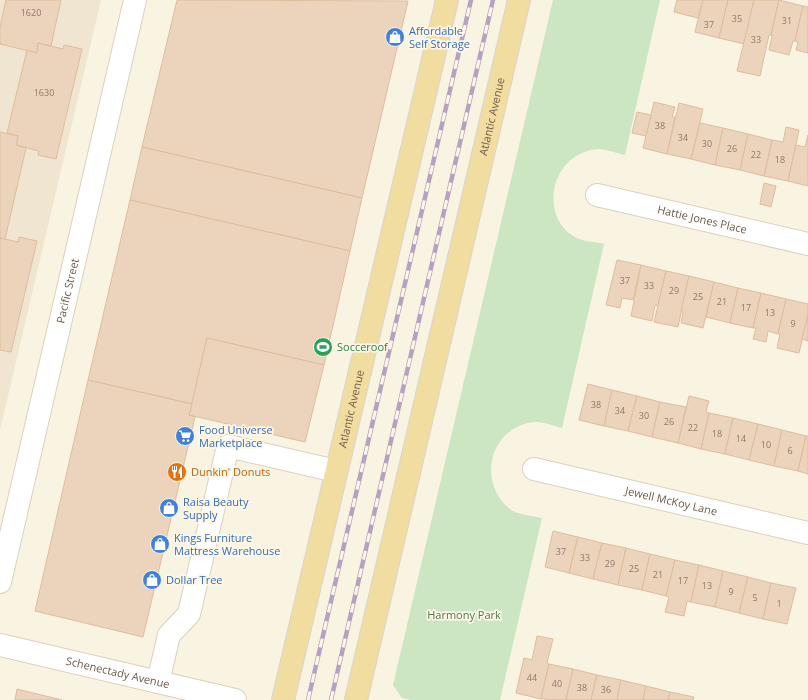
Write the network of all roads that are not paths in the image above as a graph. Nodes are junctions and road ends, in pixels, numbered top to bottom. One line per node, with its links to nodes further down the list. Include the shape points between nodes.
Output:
1 (135, 0): 9 (street, Pacific Street)
2 (447, 0): 7 (main road, Atlantic Avenue)
3 (519, 0): 14 (main road, Atlantic Avenue)
4 (597, 196): 5 (street, Hattie Jones Place)
5 (808, 244)
6 (534, 469): 8 (street, Jewell McKoy Lane)
7 (336, 471): 11 (street, via 228,446 189,614 169,635); 13 (main road, Atlantic Avenue)
8 (808, 533)
9 (0, 582)
10 (0, 645): 11 (street, Schenectady Avenue)
11 (158, 682): 12 (street, Schenectady Avenue)
12 (235, 700)
13 (283, 700)
14 (356, 700)

